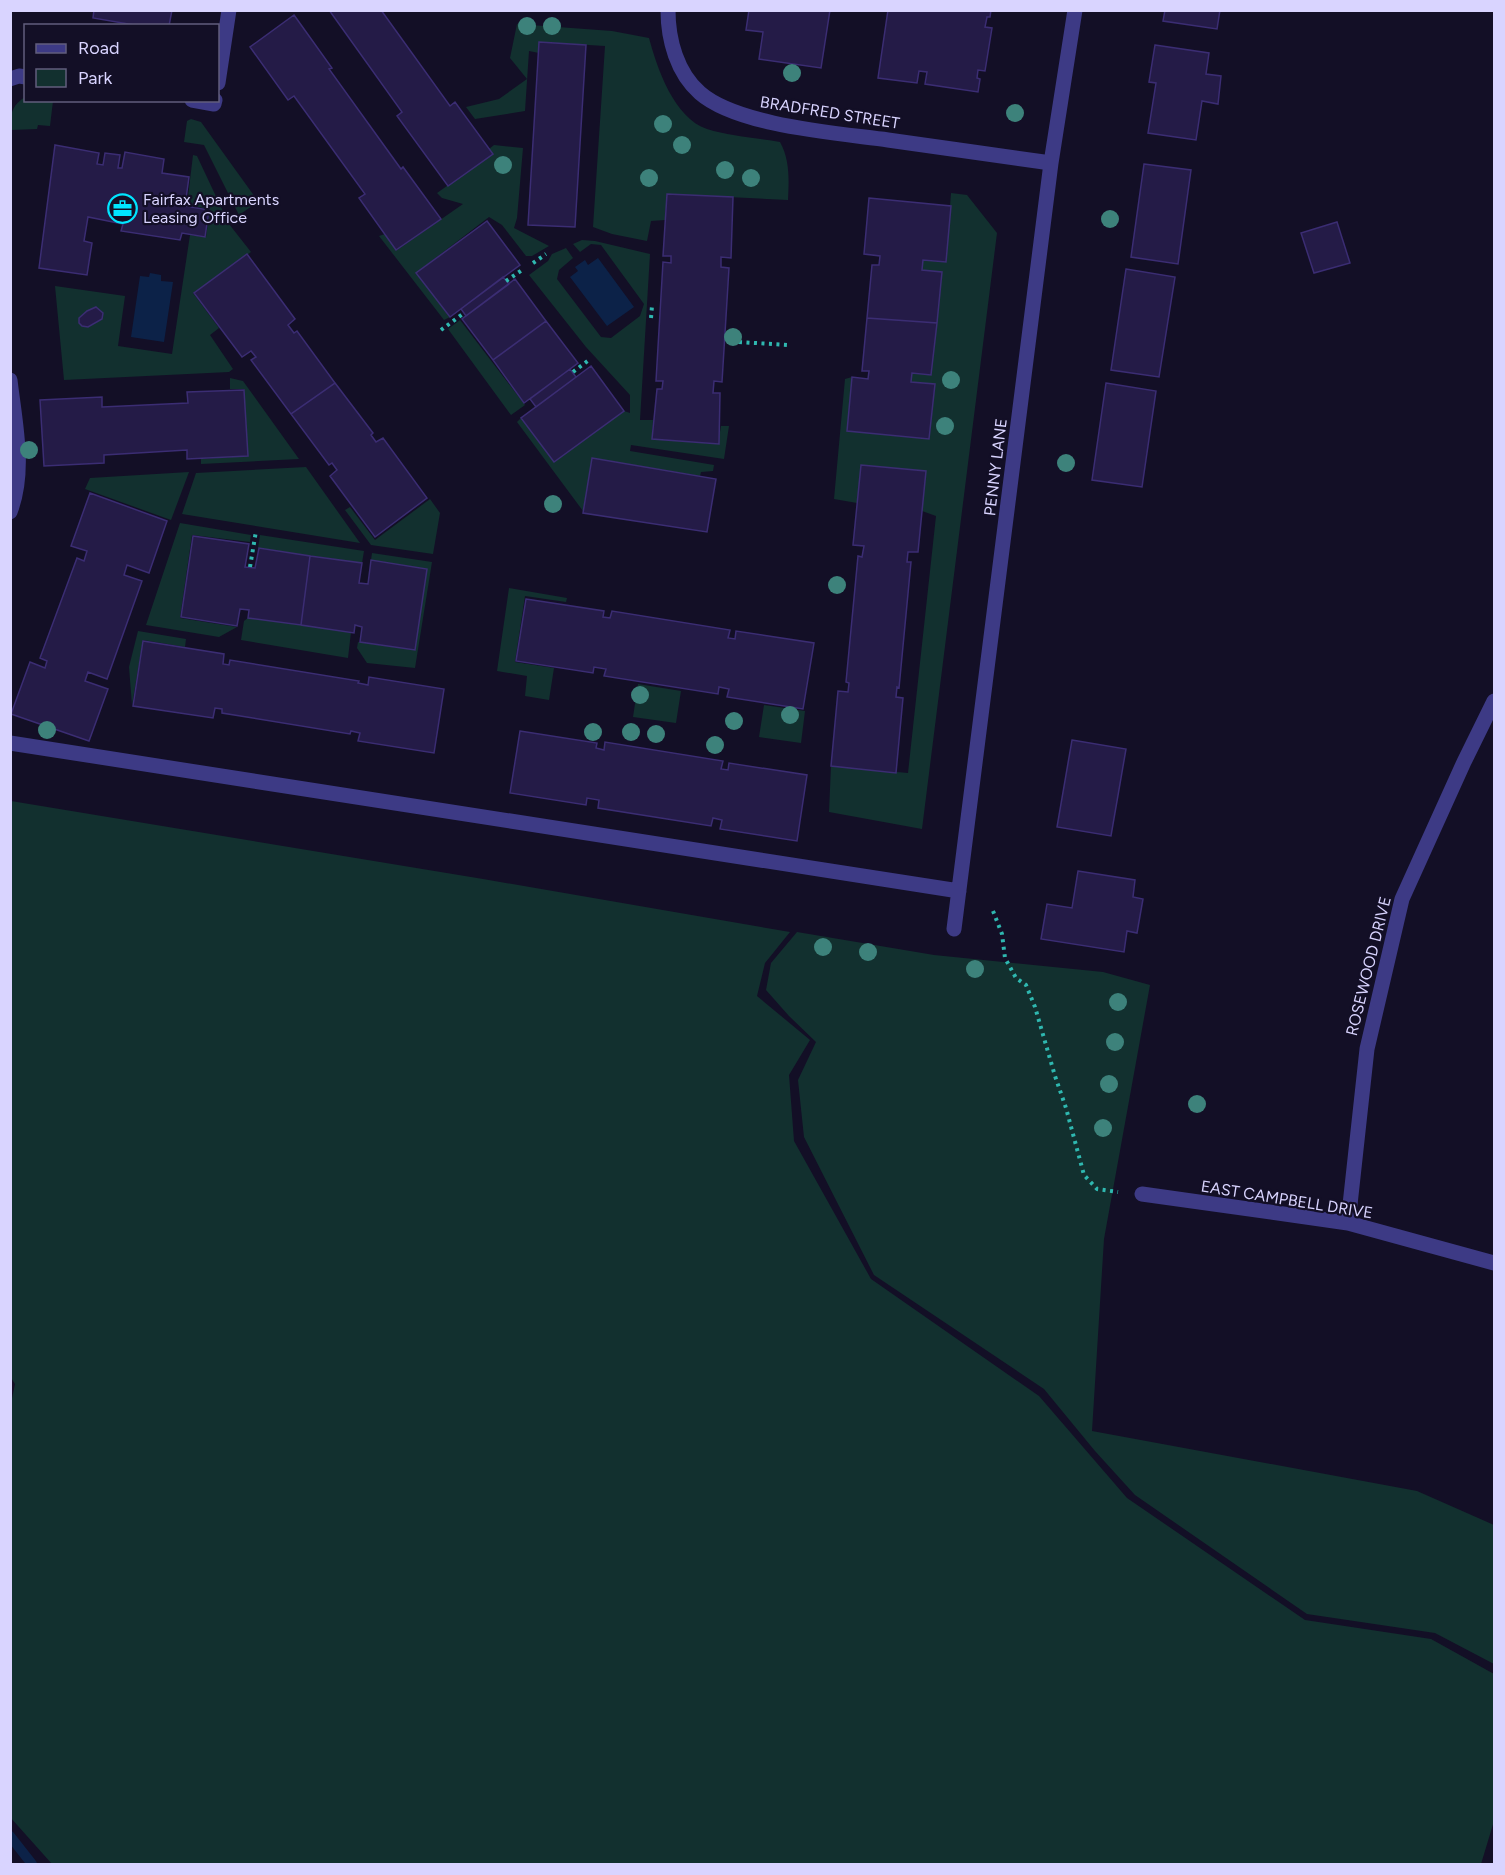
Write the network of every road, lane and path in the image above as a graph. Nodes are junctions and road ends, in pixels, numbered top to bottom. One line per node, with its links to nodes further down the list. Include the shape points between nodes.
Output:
1 (229, 10): 4 (street)
2 (668, 10): 5 (street, BRADFRED STREET, via 675,58 699,92 718,106 805,129)
3 (1075, 10): 5 (street, PENNY LANE)
4 (219, 76)
5 (1051, 163): 24 (street, PENNY LANE)
6 (546, 254): 7 (path)
7 (533, 263)
8 (522, 270): 9 (path)
9 (506, 281)
10 (651, 306): 12 (path)
11 (464, 313): 13 (path)
12 (651, 318)
13 (441, 330)
14 (739, 342): 15 (path)
15 (788, 345)
16 (589, 360): 17 (path)
17 (573, 372)
18 (10, 380): 19 (street, via 19,463)
19 (10, 512)
20 (256, 531): 21 (path)
21 (250, 567)
22 (1494, 701): 28 (street, ROSEWOOD DRIVE, via 1402,899 1366,1049)
23 (10, 743): 24 (street)
24 (959, 891): 26 (street, PENNY LANE)
25 (993, 911): 27 (path, via 1002,934 1005,958 1016,978 1026,985 1035,1007 1084,1175 1097,1189)
26 (954, 928)
27 (1142, 1194): 28 (street, EAST CAMPBELL DRIVE)
28 (1348, 1223): 29 (street, EAST CAMPBELL DRIVE)
29 (1494, 1263)

